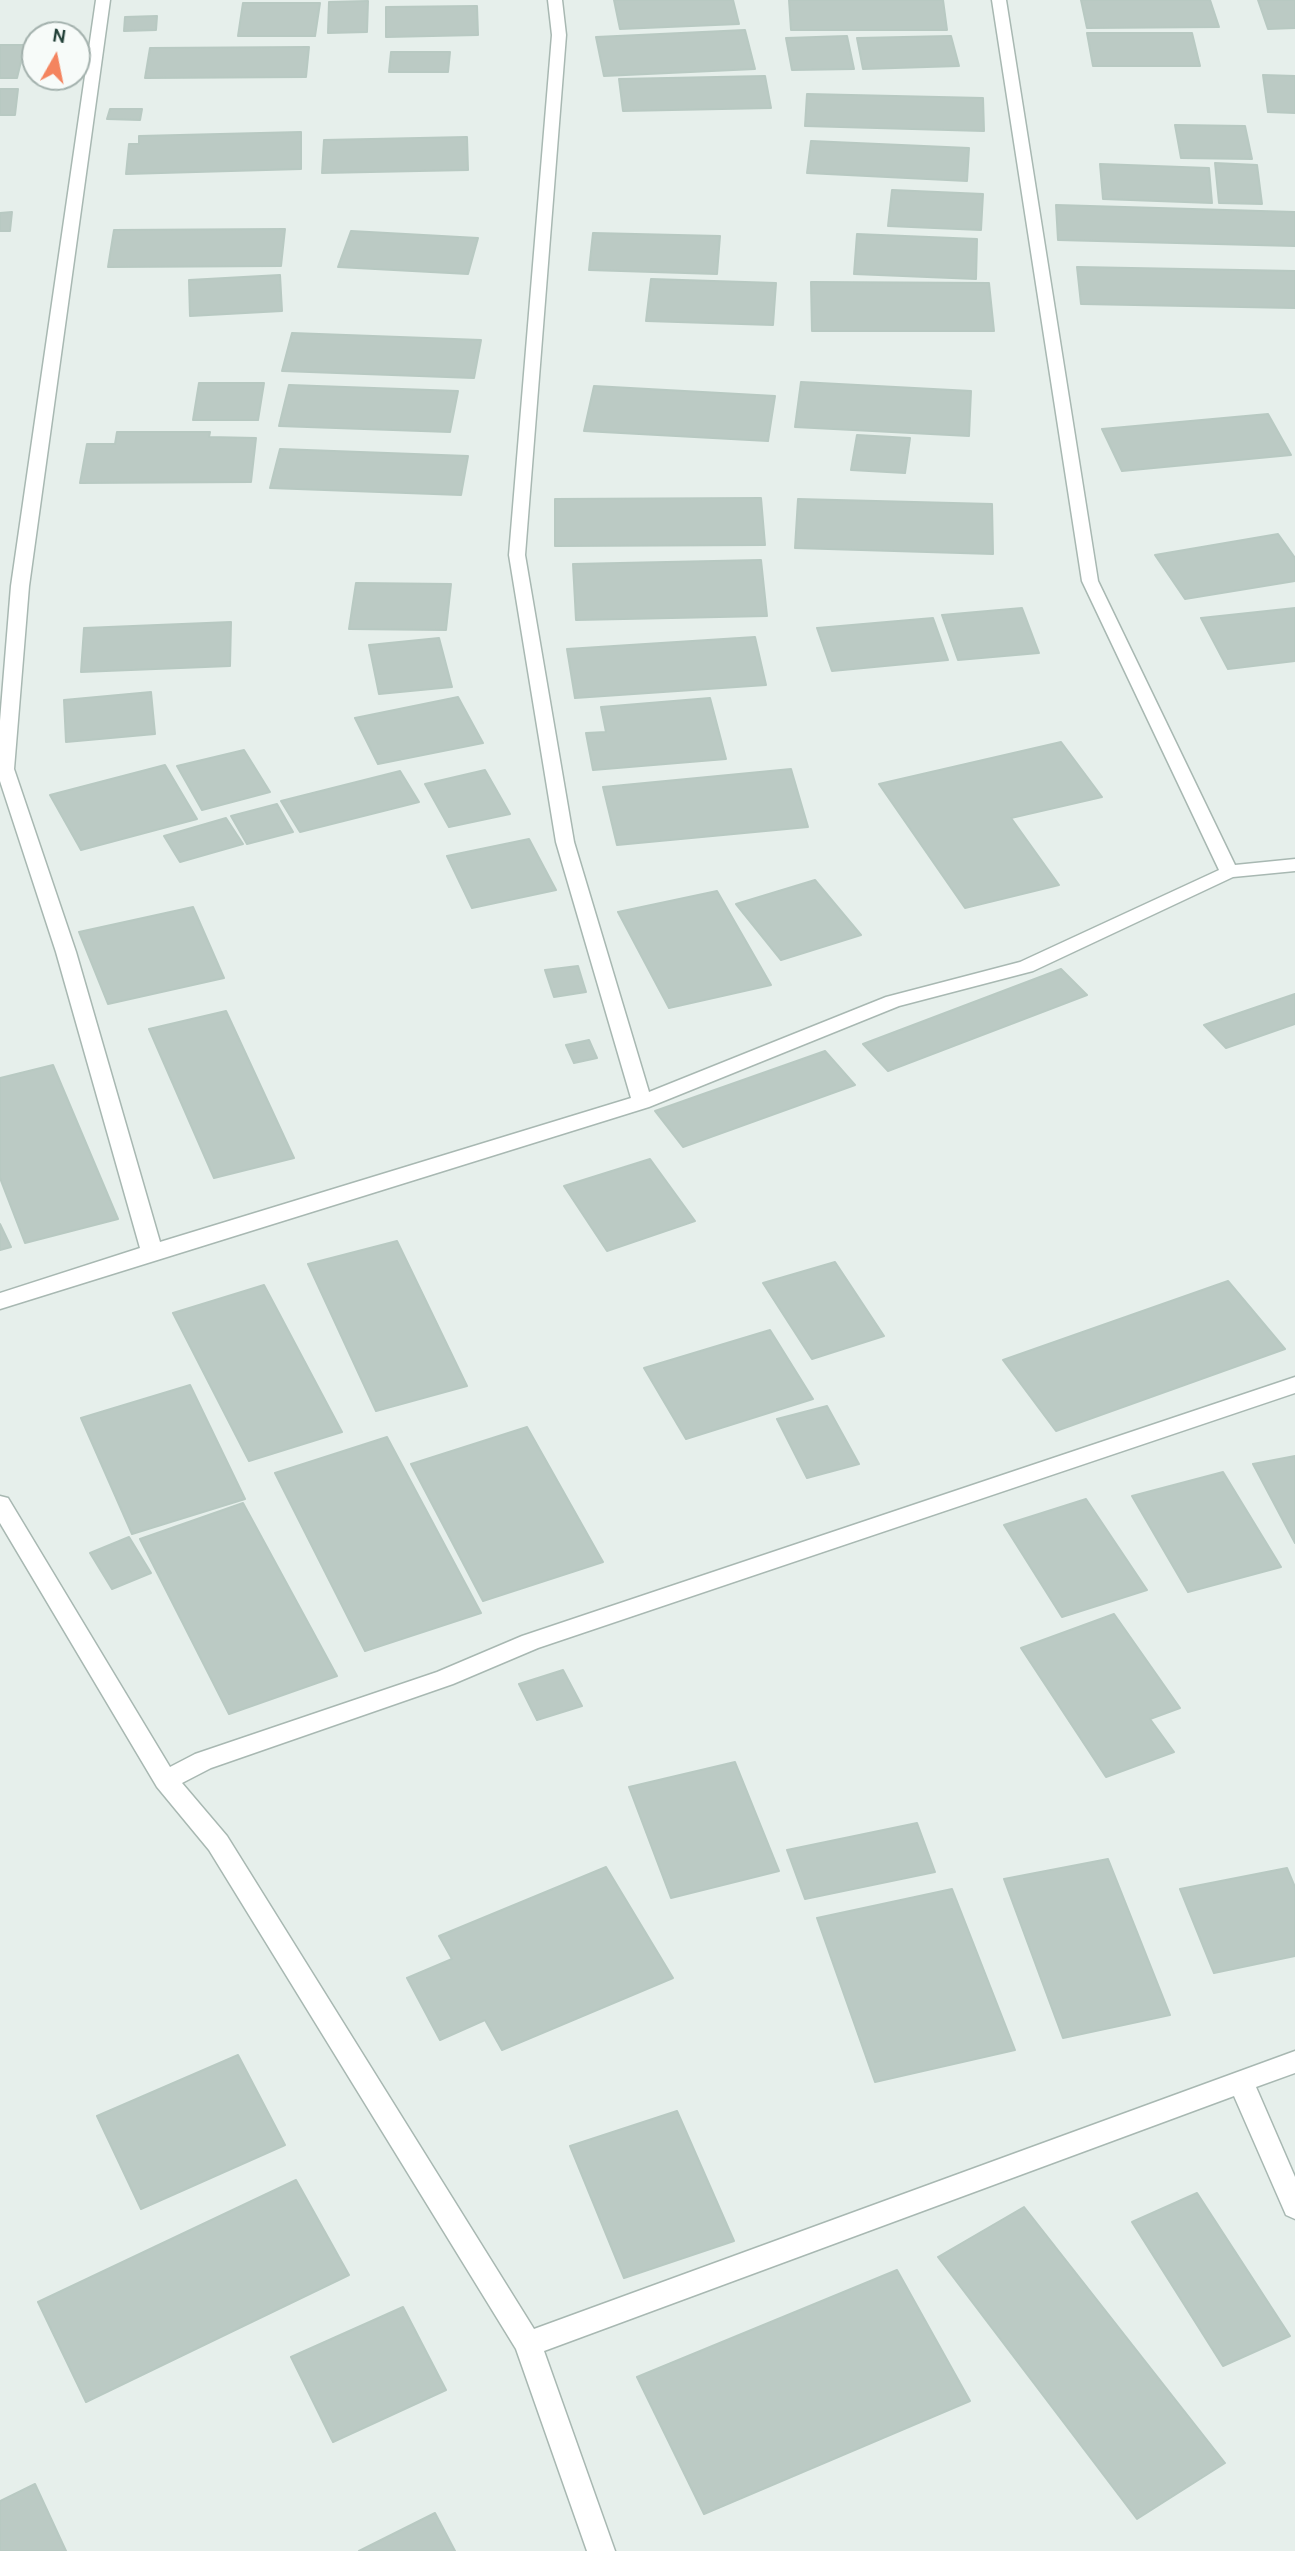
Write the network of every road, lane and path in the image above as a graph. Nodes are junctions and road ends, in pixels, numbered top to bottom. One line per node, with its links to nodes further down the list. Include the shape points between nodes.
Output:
1 (103, 0): 7 (street, via 20,586 5,769 66,952)
2 (555, 0): 6 (street, via 559,35 517,555 565,842)
3 (999, 0): 5 (street, via 1090,581)
4 (1295, 865): 5 (street)
5 (1229, 872): 6 (street, via 1026,967 892,1001)
6 (642, 1102): 7 (street)
7 (152, 1252): 8 (street)
8 (0, 1301)
9 (1295, 1385): 11 (street, via 530,1642 444,1678 203,1761)
10 (0, 1504): 11 (street)
11 (165, 1780): 15 (street, via 218,1843)
12 (1295, 2062): 13 (street)
13 (1241, 2082): 14 (street); 15 (street)
14 (1295, 2207)
15 (528, 2344): 16 (street)
16 (601, 2551)

